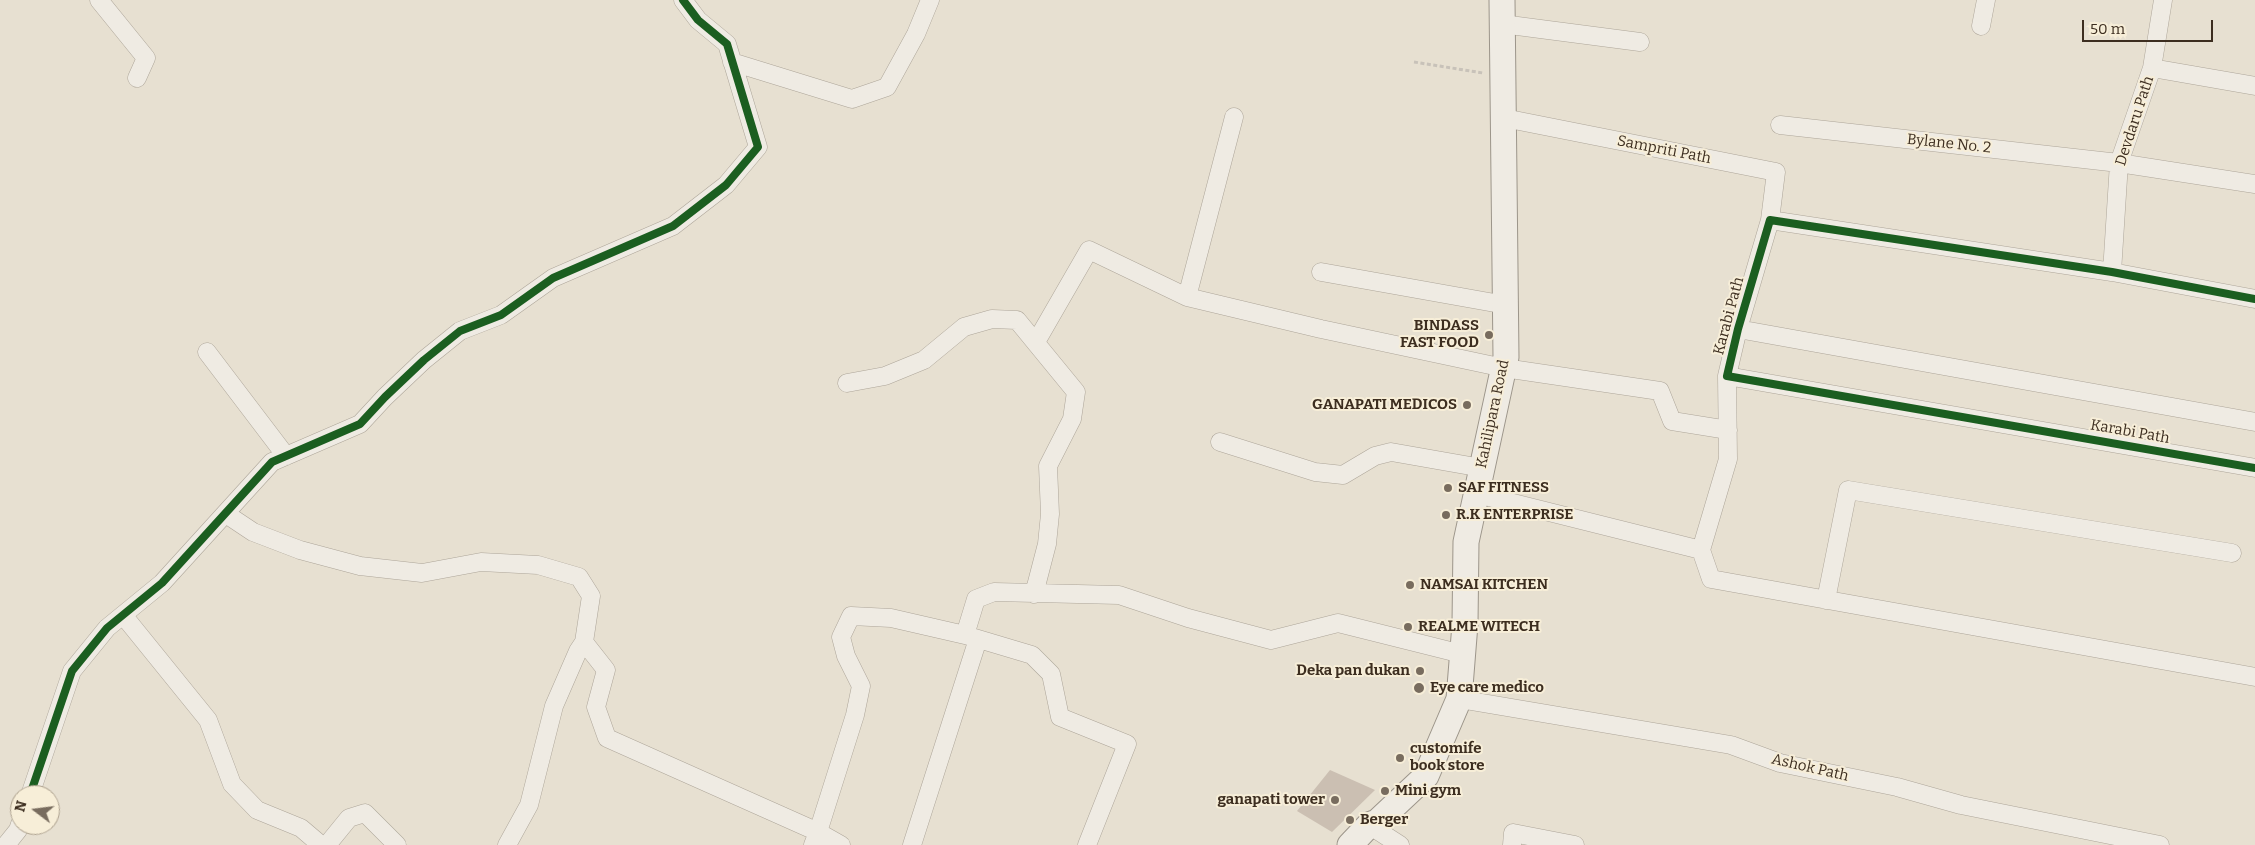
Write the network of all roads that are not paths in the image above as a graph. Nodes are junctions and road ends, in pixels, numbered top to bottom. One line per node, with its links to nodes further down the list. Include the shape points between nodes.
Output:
1 (98, 0): 11 (street, via 146,58)
2 (683, 0): 9 (street, via 698,20 727,44)
3 (930, 0): 9 (street, via 916,34 887,86 852,99)
4 (1986, 0): 7 (street)
5 (2163, 0): 10 (street, Devdaru Path)
6 (1502, 12): 8 (street); 14 (main road, Kahilipara Road)
7 (1981, 26)
8 (1640, 42)
9 (732, 62): 33 (street, via 758,147 726,185 673,226 553,278 501,316 460,331 417,366 360,424)
10 (2152, 68): 12 (street); 16 (street, Devdaru Path)
11 (137, 78)
12 (2255, 86)
13 (1234, 117): 21 (street)
14 (1504, 118): 18 (street, Sampriti Path, via 1776,172); 23 (main road, Kahilipara Road)
15 (1780, 125): 16 (street, Bylane No. 2)
16 (2119, 163): 17 (street, Bylane No. 2); 20 (street, Devdaru Path)
17 (2255, 184)
18 (1770, 220): 20 (street); 24 (street, Karabi Path)
19 (1321, 272): 23 (street)
20 (2112, 272): 22 (street)
21 (1187, 297): 25 (street, via 1089,250); 27 (street)
22 (2255, 299)
23 (1506, 305): 27 (main road, Kahilipara Road)
24 (1738, 329): 28 (street, Karabi Path); 30 (street)
25 (1036, 342): 29 (street, via 1017,320 992,319 964,327 924,360 885,376); 40 (street, via 1076,392 1072,419 1048,466 1050,514 1047,544)
26 (208, 352): 33 (street)
27 (1504, 368): 31 (street, via 1660,391 1672,421); 34 (main road, Kahilipara Road)
28 (1727, 376): 31 (street); 35 (street, Karabi Path)
29 (846, 383)
30 (2255, 422)
31 (1728, 430): 38 (street, via 1728,459)
32 (1220, 442): 34 (street, via 1315,472 1343,476 1375,456 1391,452)
33 (286, 456): 37 (street, via 272,462)
34 (1482, 468): 36 (main road, Kahilipara Road)
35 (2255, 468)
36 (1477, 494): 38 (street); 45 (main road, Kahilipara Road, via 1466,542)
37 (226, 514): 42 (street, via 162,584); 44 (street, via 253,532 300,550 360,566 422,573 481,562 538,565 579,577 591,596)
38 (1701, 550): 41 (street, via 1711,579)
39 (2232, 553): 41 (street, via 1848,490)
40 (1034, 594): 43 (street, via 994,592 976,599); 45 (street, via 1119,595 1271,640 1338,623)
41 (1826, 600): 46 (street)
42 (123, 615): 48 (street, via 107,628 72,672); 53 (street, via 208,720 232,784 257,810 301,828)
43 (971, 637): 51 (street, via 891,618 851,616 841,637 846,656 861,686); 58 (street); 59 (street, via 1032,654 1051,674 1060,718 1127,744)
44 (584, 642): 51 (street, via 606,670 596,707 607,738); 56 (street, via 554,706 529,805)
45 (1462, 654): 47 (main road, Kahilipara Road)
46 (2255, 677)
47 (1459, 699): 49 (main road, Kahilipara Road, via 1426,776 1377,822); 64 (street, Ashok Path, via 1731,745 1780,763 1897,787 1961,805)
48 (33, 785)
49 (1369, 825): 60 (main road, Kahilipara Road); 61 (street)
50 (14, 835): 52 (street)
51 (816, 838): 57 (street)
52 (6, 845)
53 (322, 845)
54 (326, 845): 55 (street, via 349,818 365,813)
55 (398, 845)
56 (507, 845)
57 (841, 845)
58 (912, 845)
59 (1087, 845)
60 (1350, 845)
61 (1400, 845)
62 (1512, 845): 63 (street, via 1513,833)
63 (1575, 845)
64 (2160, 845)

